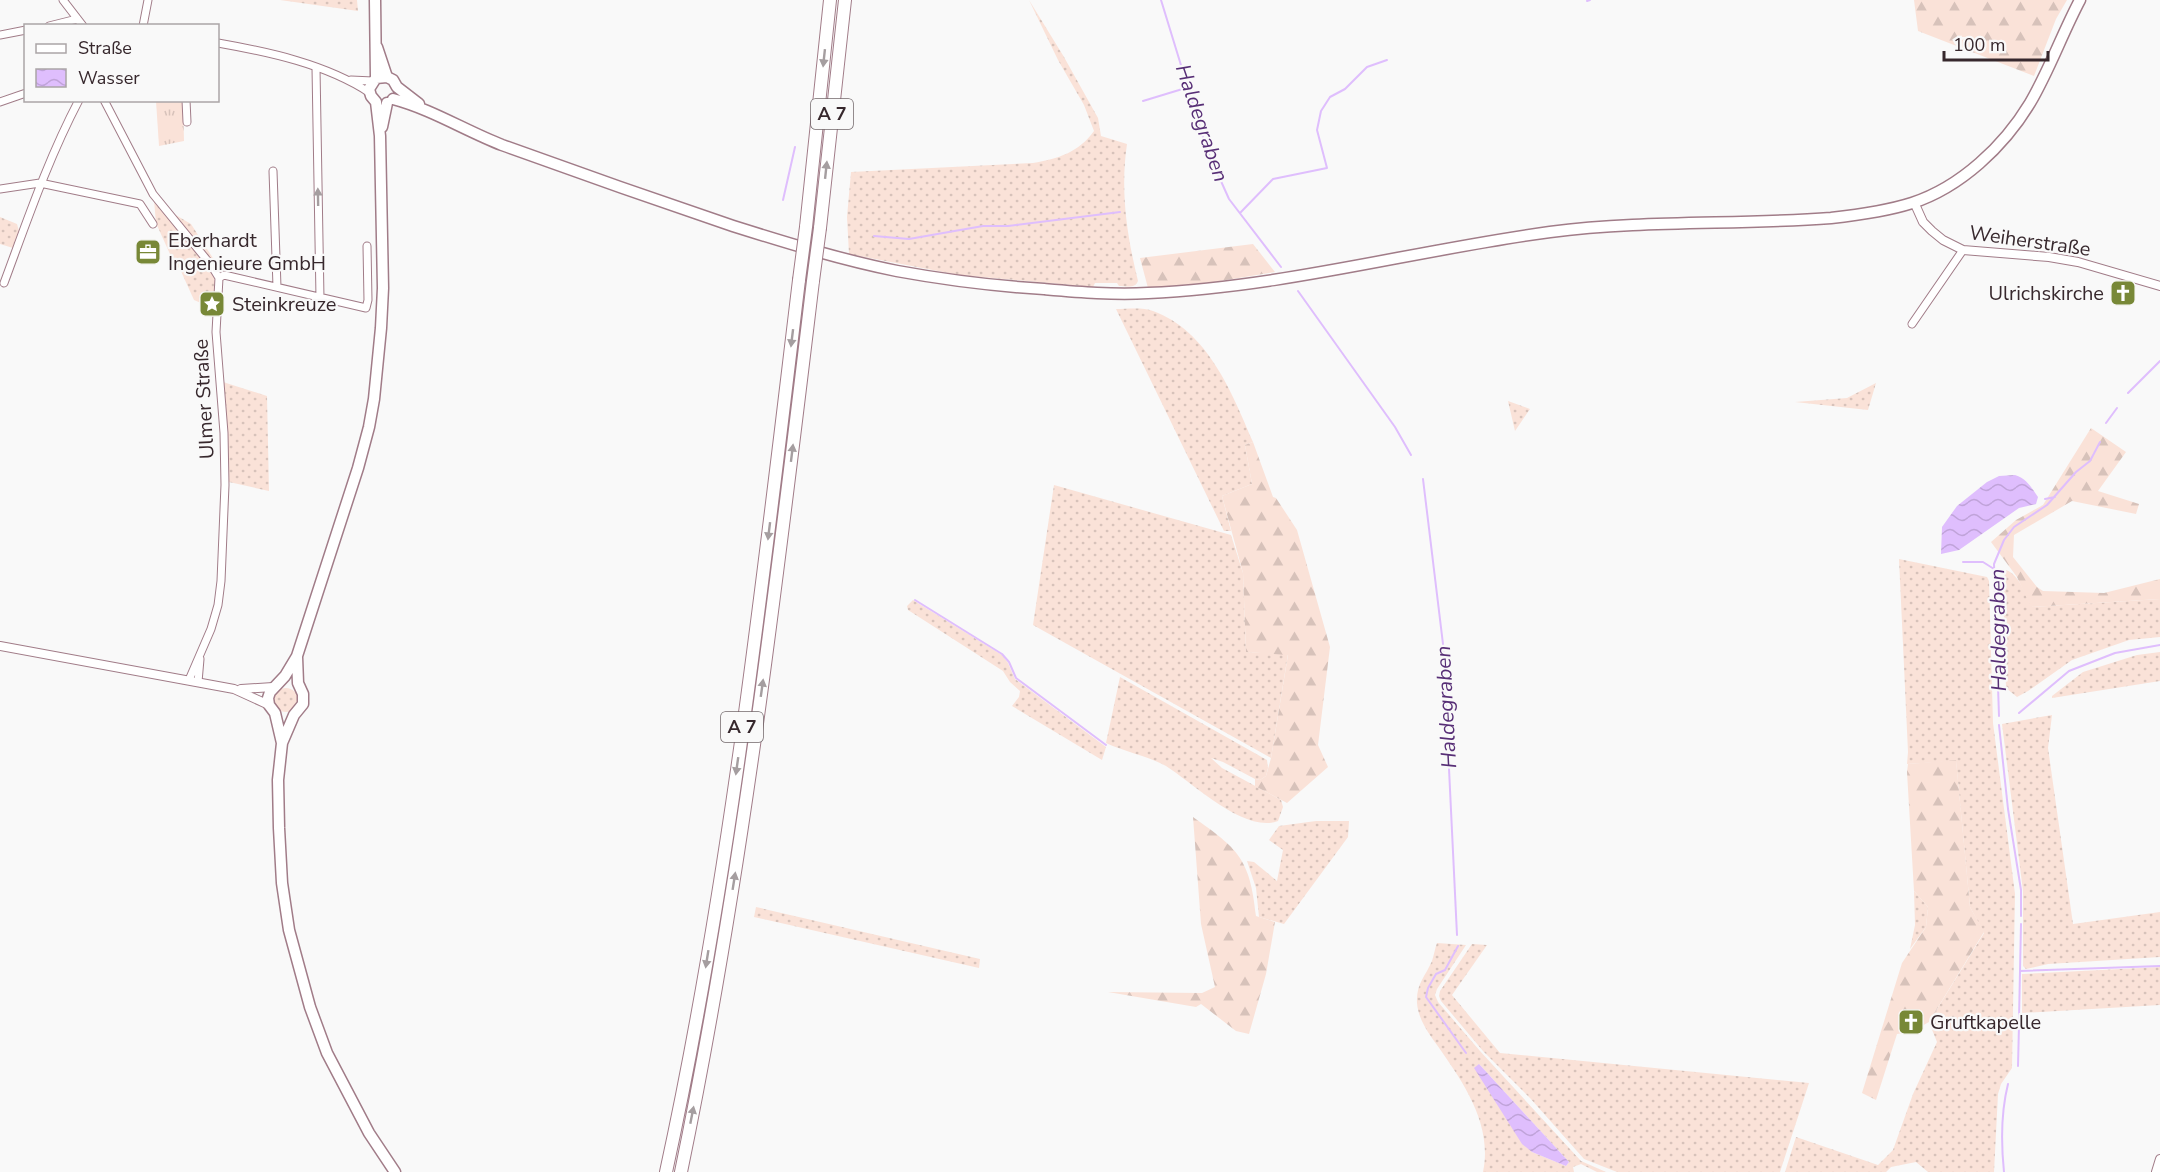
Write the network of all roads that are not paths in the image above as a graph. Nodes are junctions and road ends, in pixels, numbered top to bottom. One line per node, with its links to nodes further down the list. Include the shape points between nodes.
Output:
1 (63, 0): 7 (street)
2 (148, 0): 10 (street)
3 (375, 0): 15 (main road)
4 (830, 0): 50 (highway, A 7, one-way to 50, bridge, via 759,614 702,989)
5 (845, 0): 51 (highway, A 7, one-way to 5, bridge, via 719,972 772,622)
6 (2080, 0): 29 (main road, via 2030,103 2013,128 1983,160 1958,179)
7 (77, 20): 8 (street); 9 (street)
8 (58, 24)
9 (81, 24)
10 (143, 24)
11 (24, 30): 12 (street)
12 (0, 35)
13 (219, 43): 14 (street)
14 (316, 68): 16 (street); 37 (street, one-way to 14)
15 (379, 78): 16 (street); 17 (main road, via 393,80); 19 (main road)
16 (347, 80): 19 (street)
17 (397, 87): 19 (main road); 24 (main road)
18 (24, 94): 20 (street)
19 (382, 99): 24 (main road); 40 (main road, via 383,288 374,399 358,468)
20 (0, 102)
21 (78, 102): 27 (street)
22 (105, 102): 33 (street, via 153,194)
23 (186, 102): 25 (street)
24 (431, 113): 29 (main road, via 493,142 626,190 845,258 895,271 976,284 1104,294 1188,290 1325,272 1550,232 1831,218)
25 (187, 122)
26 (273, 171): 36 (street)
27 (40, 183): 28 (street); 30 (street, via 140,204); 34 (street)
28 (0, 189)
29 (1914, 202): 32 (street, Weiherstraße, via 1932,231)
30 (153, 224)
31 (367, 246): 37 (street, via 366,308)
32 (1963, 249): 35 (street, Weiherstraße, via 2078,262); 38 (street)
33 (219, 278): 36 (street, via 224,275); 41 (street, Ulmer Straße, via 216,333 224,433 221,581 218,605)
34 (4, 283)
35 (2160, 286)
36 (277, 287): 37 (street)
37 (320, 298)
38 (1912, 324)
39 (0, 646): 41 (street)
40 (297, 656): 42 (main road); 44 (main road)
41 (194, 681): 43 (street)
42 (277, 685): 43 (street); 44 (main road, via 292,682); 45 (main road, via 270,692)
43 (234, 689): 45 (street)
44 (300, 689): 46 (main road, via 303,704)
45 (272, 709): 46 (main road, via 281,716); 47 (main road)
46 (294, 715): 47 (main road)
47 (282, 743): 49 (main road, via 279,828 289,930 327,1053 369,1133)
48 (2160, 1159): 52 (street)
49 (395, 1172)
50 (666, 1172)
51 (681, 1172)
52 (2156, 1172)

